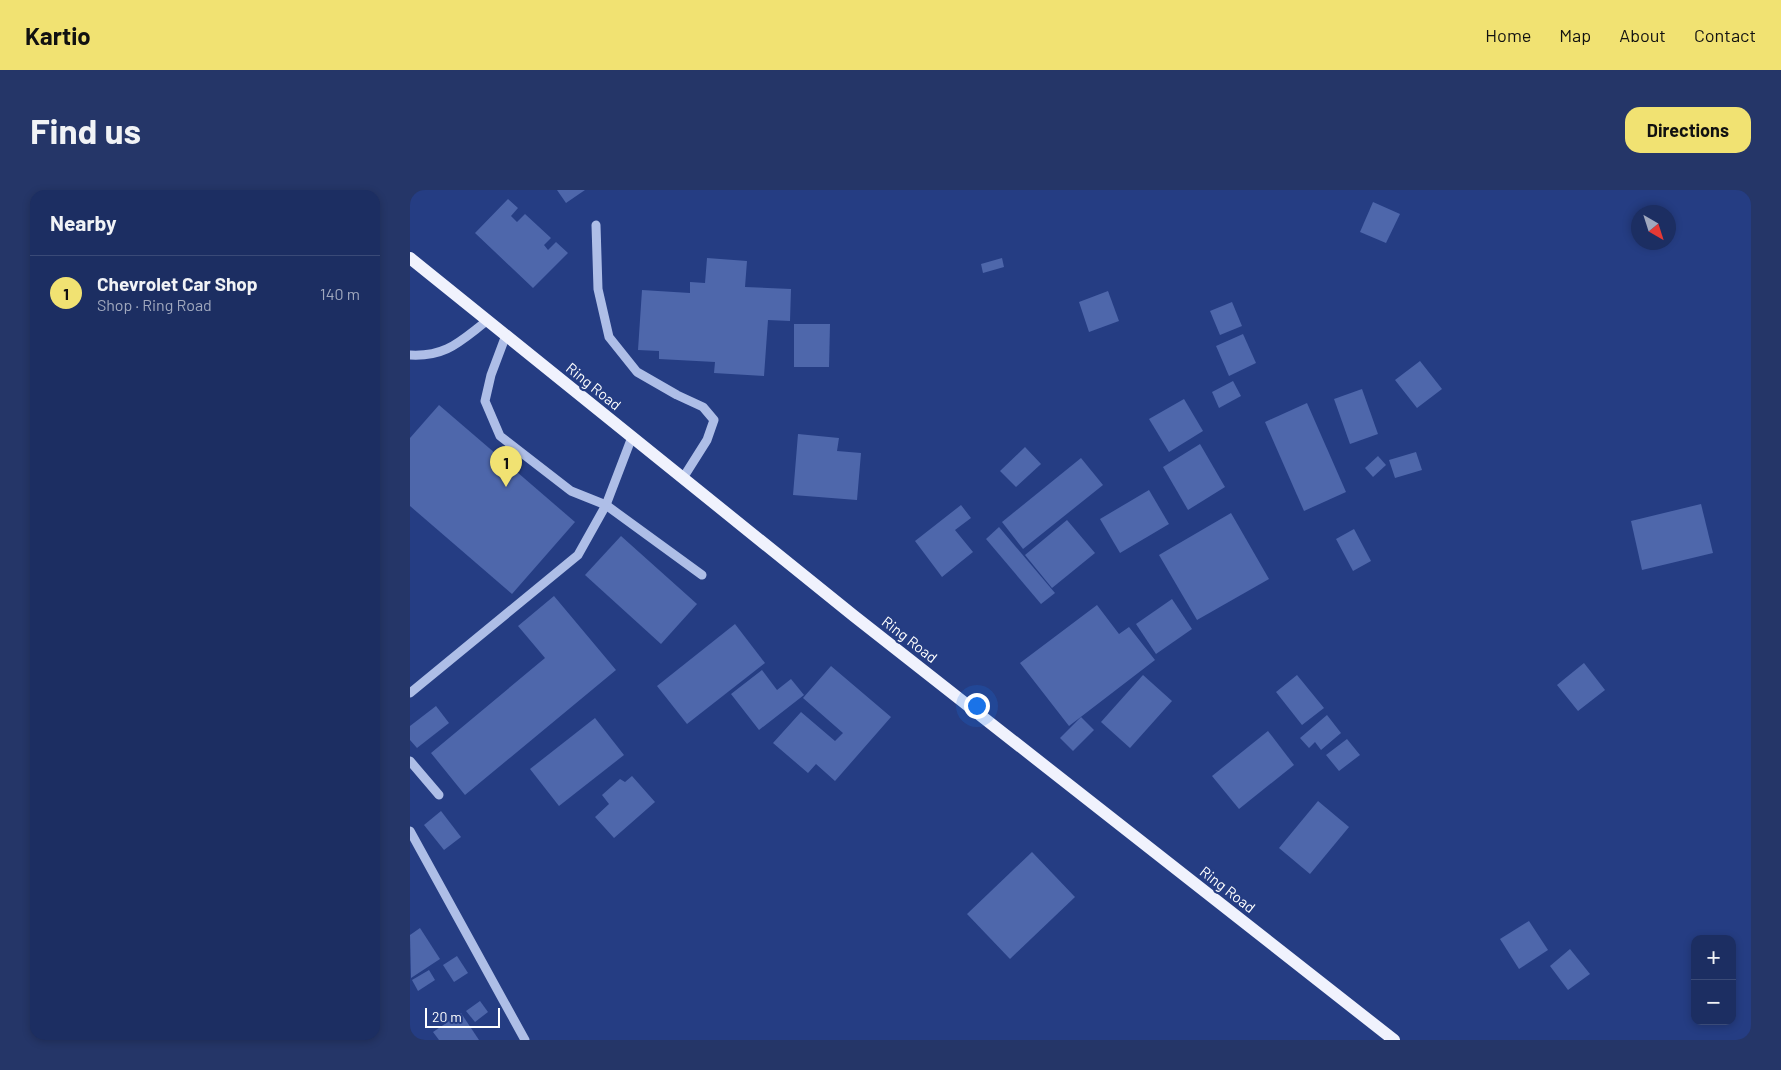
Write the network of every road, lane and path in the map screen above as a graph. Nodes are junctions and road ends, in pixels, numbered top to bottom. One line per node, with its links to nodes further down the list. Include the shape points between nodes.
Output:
1 (596, 225): 7 (street, via 598,289 609,337 636,372 703,407 714,420 707,440)
2 (410, 258): 3 (main road, Ring Road)
3 (488, 320): 4 (main road, Ring Road); 5 (street, via 452,348 427,356)
4 (506, 335): 6 (main road, Ring Road); 8 (street, via 485,401 500,436 571,490)
5 (410, 355)
6 (632, 437): 7 (main road, Ring Road); 8 (street)
7 (683, 478): 15 (main road, Ring Road)
8 (606, 505): 9 (street); 10 (street, via 578,555)
9 (702, 576)
10 (410, 693)
11 (410, 761): 12 (street)
12 (439, 795)
13 (410, 831): 14 (street)
14 (525, 1040)
15 (1394, 1040)

